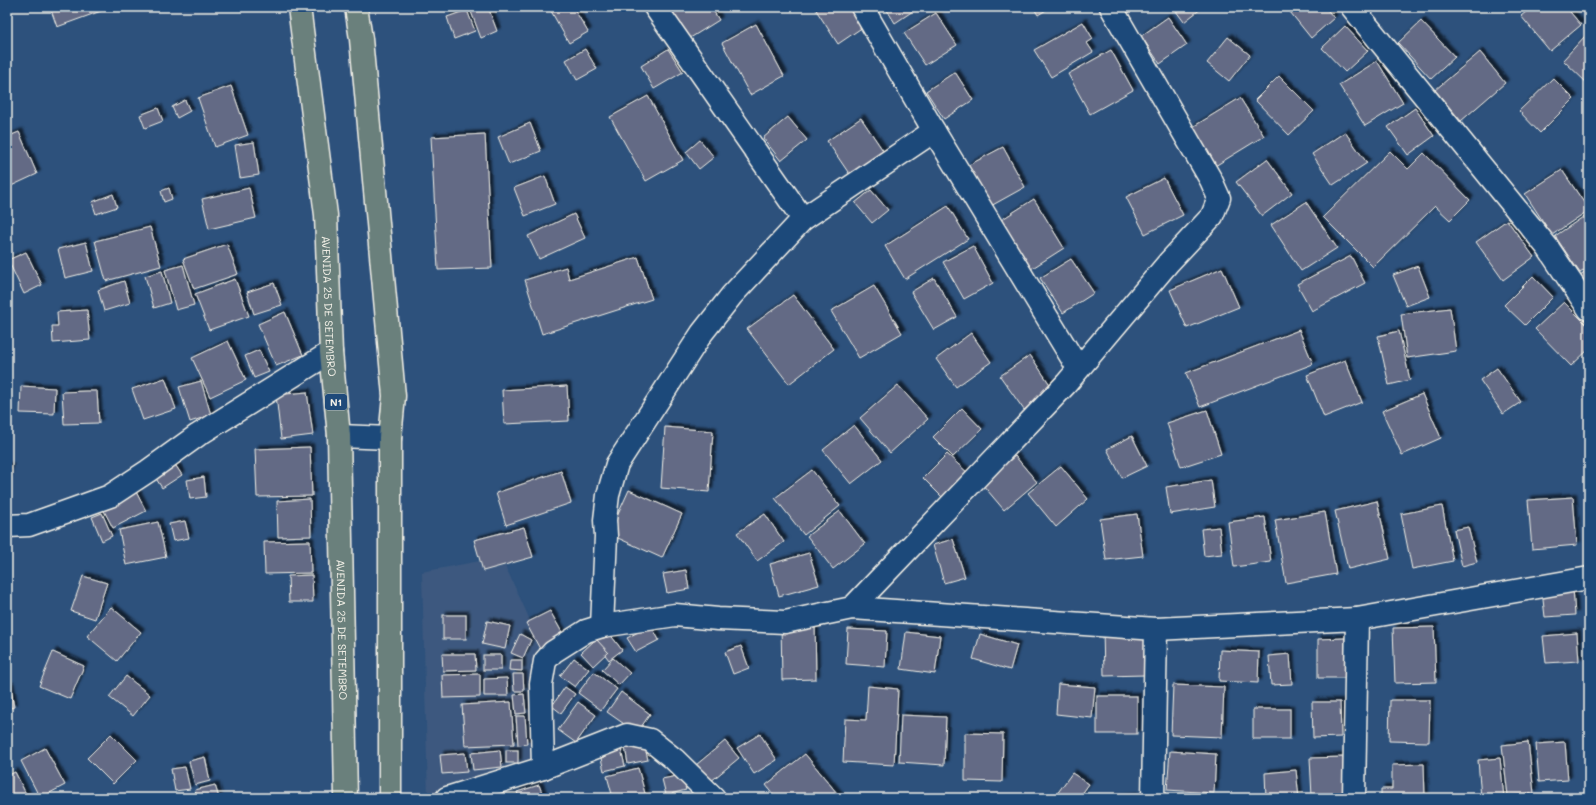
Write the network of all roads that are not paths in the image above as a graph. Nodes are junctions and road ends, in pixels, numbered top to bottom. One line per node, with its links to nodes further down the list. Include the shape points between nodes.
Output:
1 (299, 7): 10 (highway, AVENIDA 25 DE SETEMBRO / N1, via 326,215)
2 (356, 7): 13 (highway, via 394,396)
3 (655, 7): 8 (street)
4 (862, 7): 7 (street)
5 (1111, 7): 11 (street, via 1219,198 1212,216)
6 (1352, 7): 9 (street, via 1548,248)
7 (934, 131): 8 (street); 11 (street)
8 (803, 219): 18 (street, via 732,295 702,333 617,464 608,495 605,520)
9 (1589, 309)
10 (331, 352): 12 (highway, AVENIDA 25 DE SETEMBRO / N1); 14 (street, via 198,435 110,496 29,525)
11 (1078, 368): 16 (street, via 1066,384)
12 (339, 436): 13 (street); 21 (highway, AVENIDA 25 DE SETEMBRO / N1)
13 (390, 438): 22 (highway)
14 (7, 526)
15 (1589, 578): 17 (street)
16 (852, 608): 18 (street, via 785,622 675,615); 19 (street)
17 (1357, 619): 19 (street); 26 (street)
18 (602, 626): 20 (street, via 586,632 553,652 545,661 541,684)
19 (1156, 629): 25 (street)
20 (543, 768): 23 (street); 24 (street, via 627,735 650,740 674,759)
21 (346, 798)
22 (390, 798)
23 (447, 798)
24 (714, 798)
25 (1153, 798)
26 (1354, 798)

